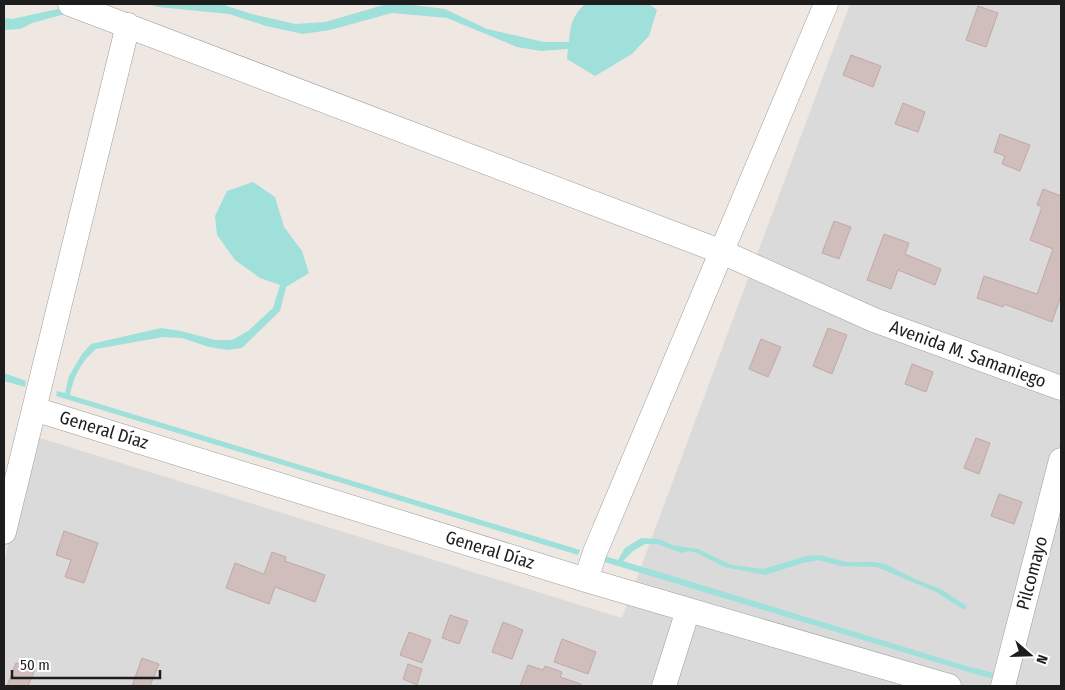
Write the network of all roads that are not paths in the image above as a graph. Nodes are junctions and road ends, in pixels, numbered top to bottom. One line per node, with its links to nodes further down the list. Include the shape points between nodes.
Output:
1 (826, 4): 4 (street)
2 (76, 6): 3 (street, Avenida M. Samaniego)
3 (128, 25): 4 (street, Avenida M. Samaniego); 6 (street)
4 (722, 252): 5 (street, Avenida M. Samaniego, via 874,320); 9 (street)
5 (1060, 383)
6 (37, 395): 8 (street); 9 (street, General Díaz)
7 (1061, 460): 11 (street, Pilcomayo)
8 (4, 532)
9 (591, 564): 10 (street, General Díaz)
10 (688, 610): 12 (street); 13 (street, General Díaz)
11 (1004, 681)
12 (664, 686)
13 (949, 686)

